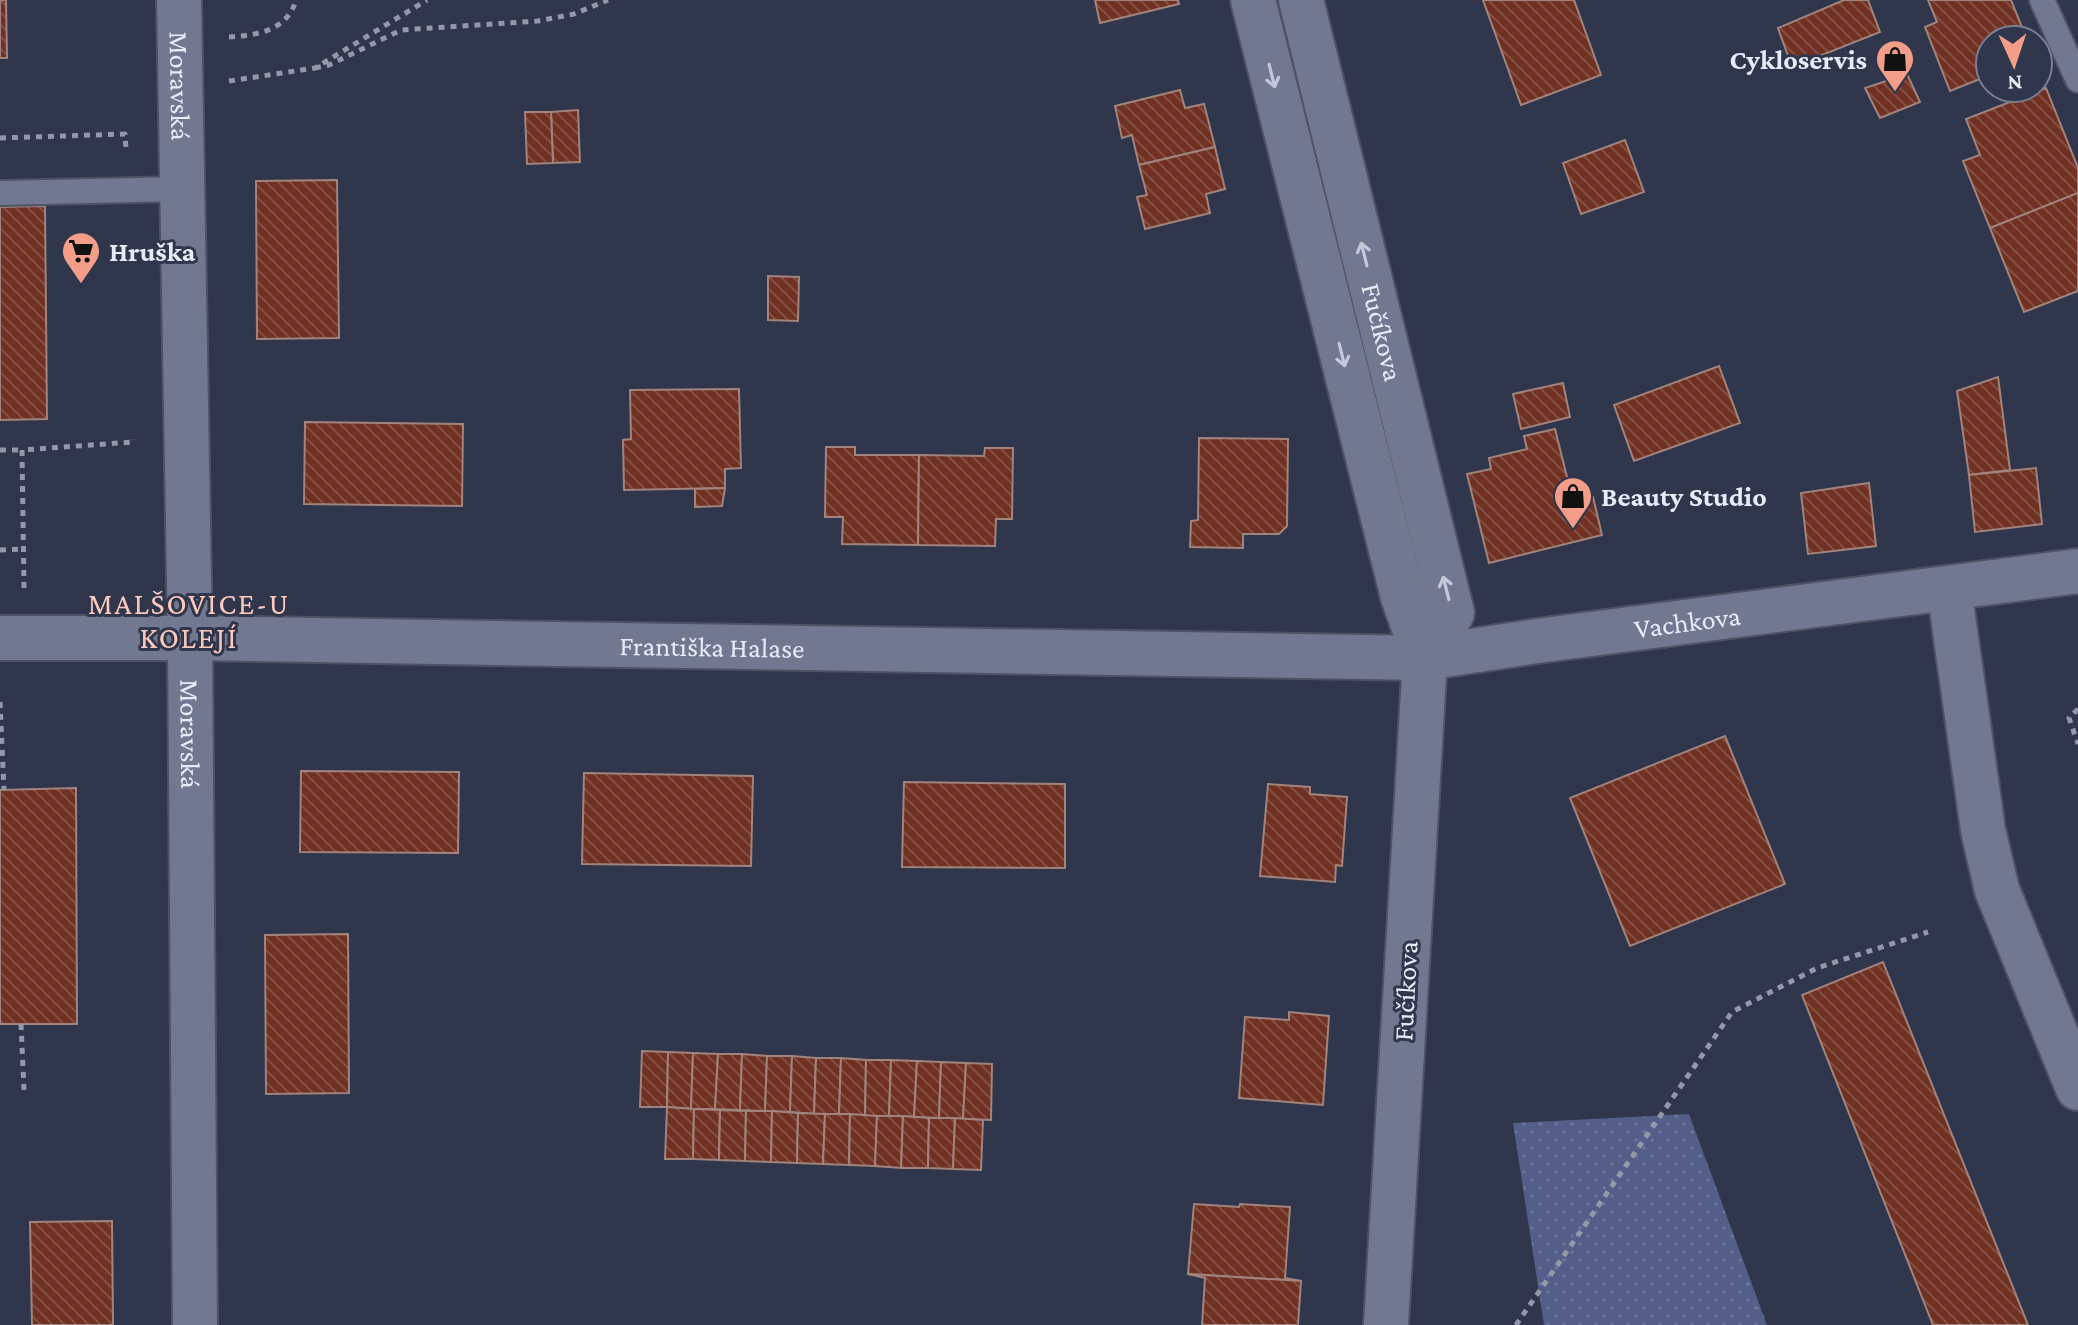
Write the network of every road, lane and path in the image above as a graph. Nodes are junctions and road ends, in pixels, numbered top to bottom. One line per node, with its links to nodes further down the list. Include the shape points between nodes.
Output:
1 (296, 0): 7 (path, via 277,28 250,36)
2 (427, 0): 8 (path)
3 (608, 0): 8 (path, via 538,21 401,30)
4 (1253, 0): 24 (street, Fučíkova, one-way to 24, via 1403,597)
5 (1301, 0): 24 (street, Fučíkova, one-way to 5, via 1452,613)
6 (2042, 0): 9 (lane)
7 (179, 21): 10 (street, Moravská)
8 (315, 68): 10 (path)
9 (2078, 80)
10 (180, 86): 13 (street, Moravská)
11 (0, 138): 12 (path, via 125,134)
12 (127, 189): 13 (lane); 14 (lane)
13 (182, 189): 23 (street, Moravská)
14 (0, 193)
15 (133, 427): 17 (path, via 133,442)
16 (0, 450): 17 (path)
17 (22, 450): 18 (path)
18 (24, 549): 19 (path); 22 (path)
19 (0, 550)
20 (2078, 571): 21 (street, Vachkova)
21 (1949, 588): 24 (street, Vachkova); 31 (street, via 1981,816 1997,890)
22 (12, 638): 23 (street, Františka Halase)
23 (190, 638): 24 (street, Františka Halase); 33 (street, Moravská)
24 (1425, 658): 34 (street, Fučíkova)
25 (0, 702): 28 (path)
26 (2078, 709): 27 (path, via 2069,718)
27 (2078, 744)
28 (4, 790)
29 (1928, 932): 35 (path, via 1817,968 1732,1012)
30 (21, 1024): 32 (path)
31 (2078, 1088)
32 (24, 1090)
33 (195, 1325)
34 (1386, 1325)
35 (1516, 1325)

